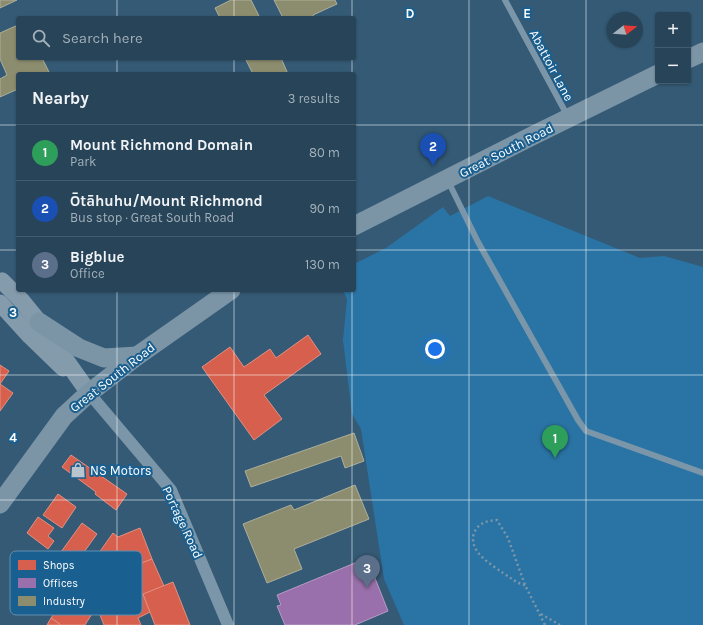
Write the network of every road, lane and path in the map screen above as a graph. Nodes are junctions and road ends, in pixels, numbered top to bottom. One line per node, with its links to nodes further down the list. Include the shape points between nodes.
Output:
1 (504, 0): 5 (lane, Abattoir Lane)
2 (703, 52): 3 (main road)
3 (691, 58)
4 (655, 76): 5 (main road, Great South Road)
5 (568, 119): 6 (main road, Great South Road)
6 (447, 180): 7 (main road, Great South Road); 15 (lane, via 478,242 586,431)
7 (356, 225)
8 (0, 281): 12 (main road, Portage Road, via 21,300)
9 (229, 292): 13 (main road, Great South Road)
10 (0, 303): 12 (main road, Portage Road)
11 (0, 316): 12 (main road)
12 (34, 329): 13 (main road, via 104,358); 14 (main road, Portage Road)
13 (136, 356): 14 (main road, Great South Road)
14 (89, 393): 16 (main road, Great South Road, via 64,416); 19 (street, Portage Road, via 171,490)
15 (703, 473)
16 (0, 504)
17 (525, 585): 17 (path, via 508,538 497,520 483,522 476,529 473,538 475,549 488,563 517,583); 18 (path)
18 (541, 614): 20 (path); 21 (path)
19 (228, 625)
20 (545, 625)
21 (560, 625)

